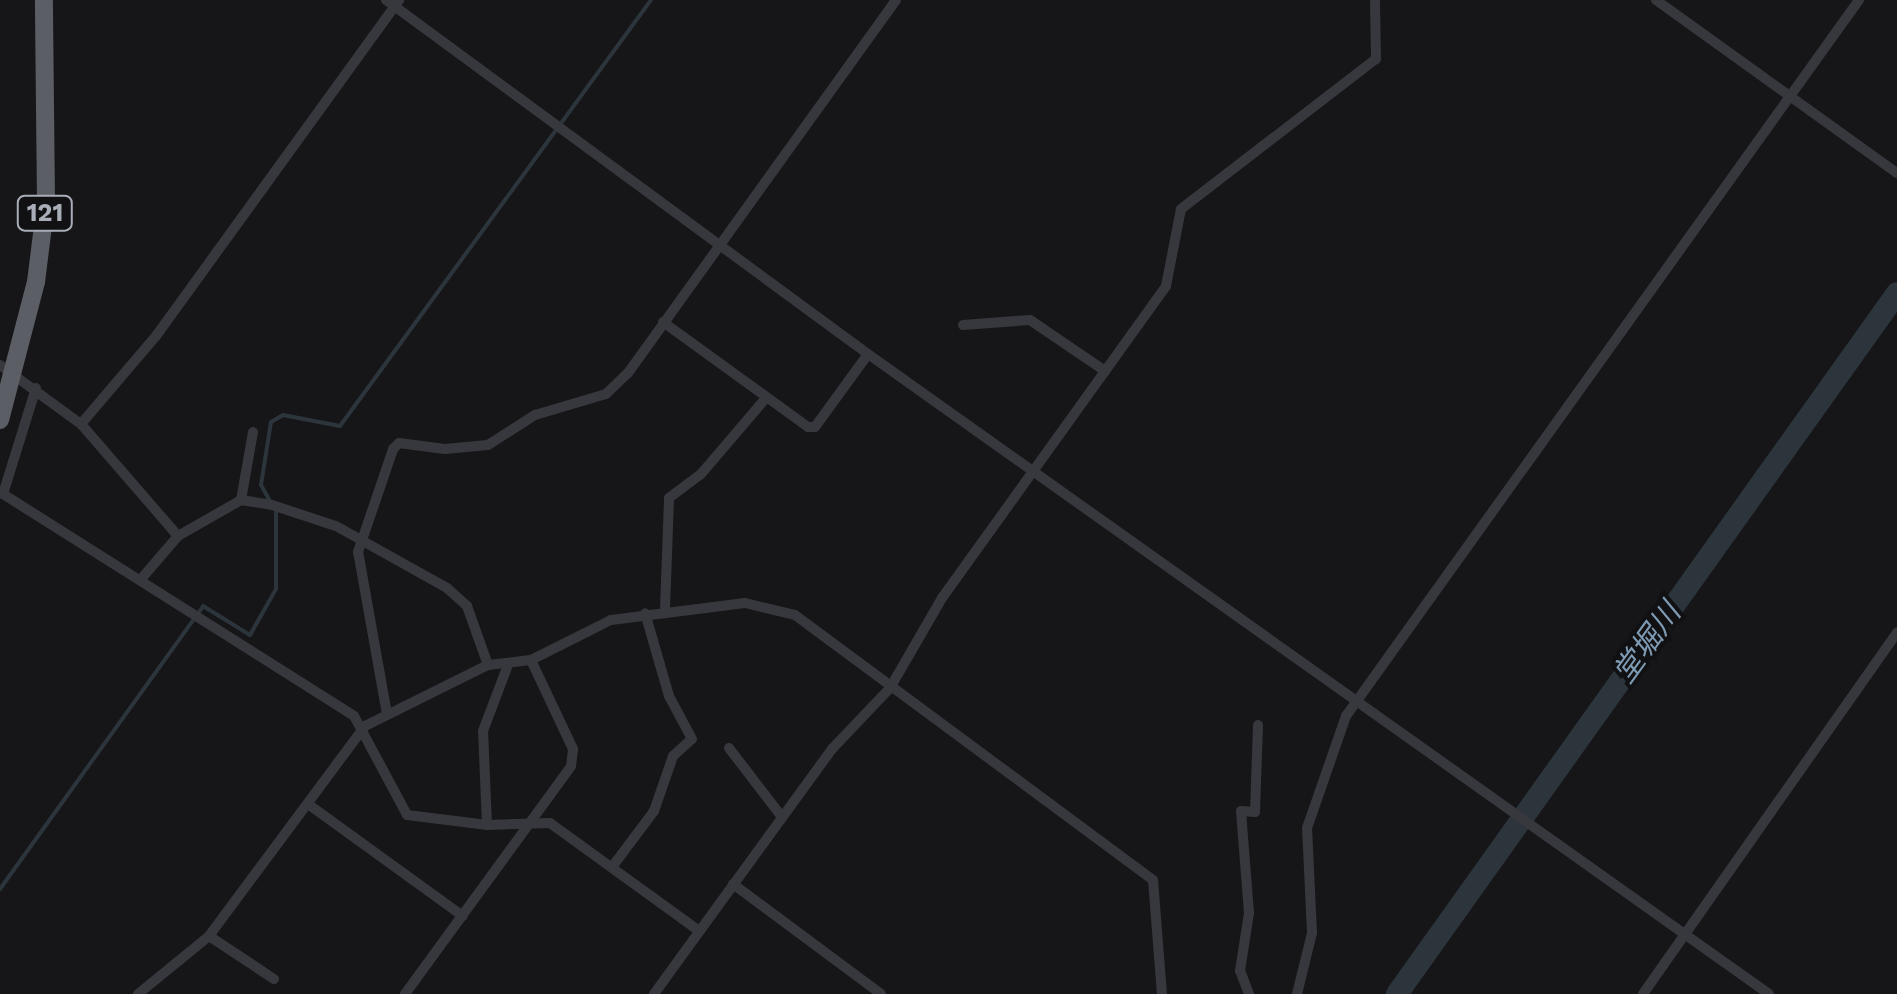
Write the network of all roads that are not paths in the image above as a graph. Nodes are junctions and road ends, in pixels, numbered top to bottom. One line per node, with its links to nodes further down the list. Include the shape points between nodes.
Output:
1 (44, 0): 13 (highway, 121, via 46,202)
2 (896, 0): 9 (street)
3 (1374, 0): 14 (street, via 1376,59 1182,209 1173,272)
4 (1656, 0): 7 (street)
5 (1859, 0): 7 (street)
6 (393, 2): 9 (street); 18 (street, via 156,336)
7 (1791, 97): 8 (street); 32 (street)
8 (1897, 173)
9 (719, 243): 10 (street); 12 (street)
10 (662, 322): 16 (street); 23 (street, via 606,394 535,414 488,445 399,443)
11 (963, 325): 14 (street, via 1030,320)
12 (868, 354): 16 (street, via 815,427); 20 (street)
13 (7, 369): 15 (street); 17 (highway, 121)
14 (1105, 371): 20 (street)
15 (36, 388): 18 (street); 24 (street, via 4,494)
16 (766, 398): 25 (street, via 702,474 669,498)
17 (0, 420)
18 (81, 424): 22 (street)
19 (253, 432): 21 (street)
20 (1035, 469): 31 (street, via 942,598); 32 (street)
21 (242, 500): 22 (street); 23 (street)
22 (178, 536): 24 (street)
23 (362, 540): 30 (street, via 459,598); 33 (street, via 358,552)
24 (142, 578): 35 (street)
25 (665, 609): 26 (street); 31 (street, via 745,603 781,608)
26 (644, 613): 28 (street, via 611,620); 41 (street, via 669,696 692,739 673,756 654,811)
27 (1897, 632): 45 (street)
28 (531, 660): 29 (street); 39 (street, via 573,749 568,772)
29 (508, 664): 30 (street); 40 (street, via 483,731)
30 (488, 665): 33 (street)
31 (890, 688): 38 (street, via 832,749); 48 (street, via 1154,880)
32 (1358, 697): 45 (street); 54 (street, via 1307,828 1312,933)
33 (388, 714): 35 (street)
34 (1258, 725): 53 (street, via 1255,812 1241,811 1249,913 1240,971)
35 (365, 726): 37 (street); 40 (street, via 406,815)
36 (728, 748): 38 (street)
37 (308, 804): 43 (street); 46 (street)
38 (782, 817): 42 (street)
39 (533, 822): 40 (street); 41 (street, via 554,825); 43 (street)
40 (488, 825)
41 (612, 867): 44 (street)
42 (732, 884): 44 (street); 52 (street)
43 (463, 916): 50 (street)
44 (700, 930): 51 (street)
45 (1686, 935): 55 (street); 56 (street)
46 (209, 936): 47 (street); 49 (street)
47 (274, 979)
48 (1158, 991)
49 (138, 994)
50 (405, 994)
51 (654, 994)
52 (881, 994)
53 (1249, 994)
54 (1297, 994)
55 (1643, 994)
56 (1769, 994)

